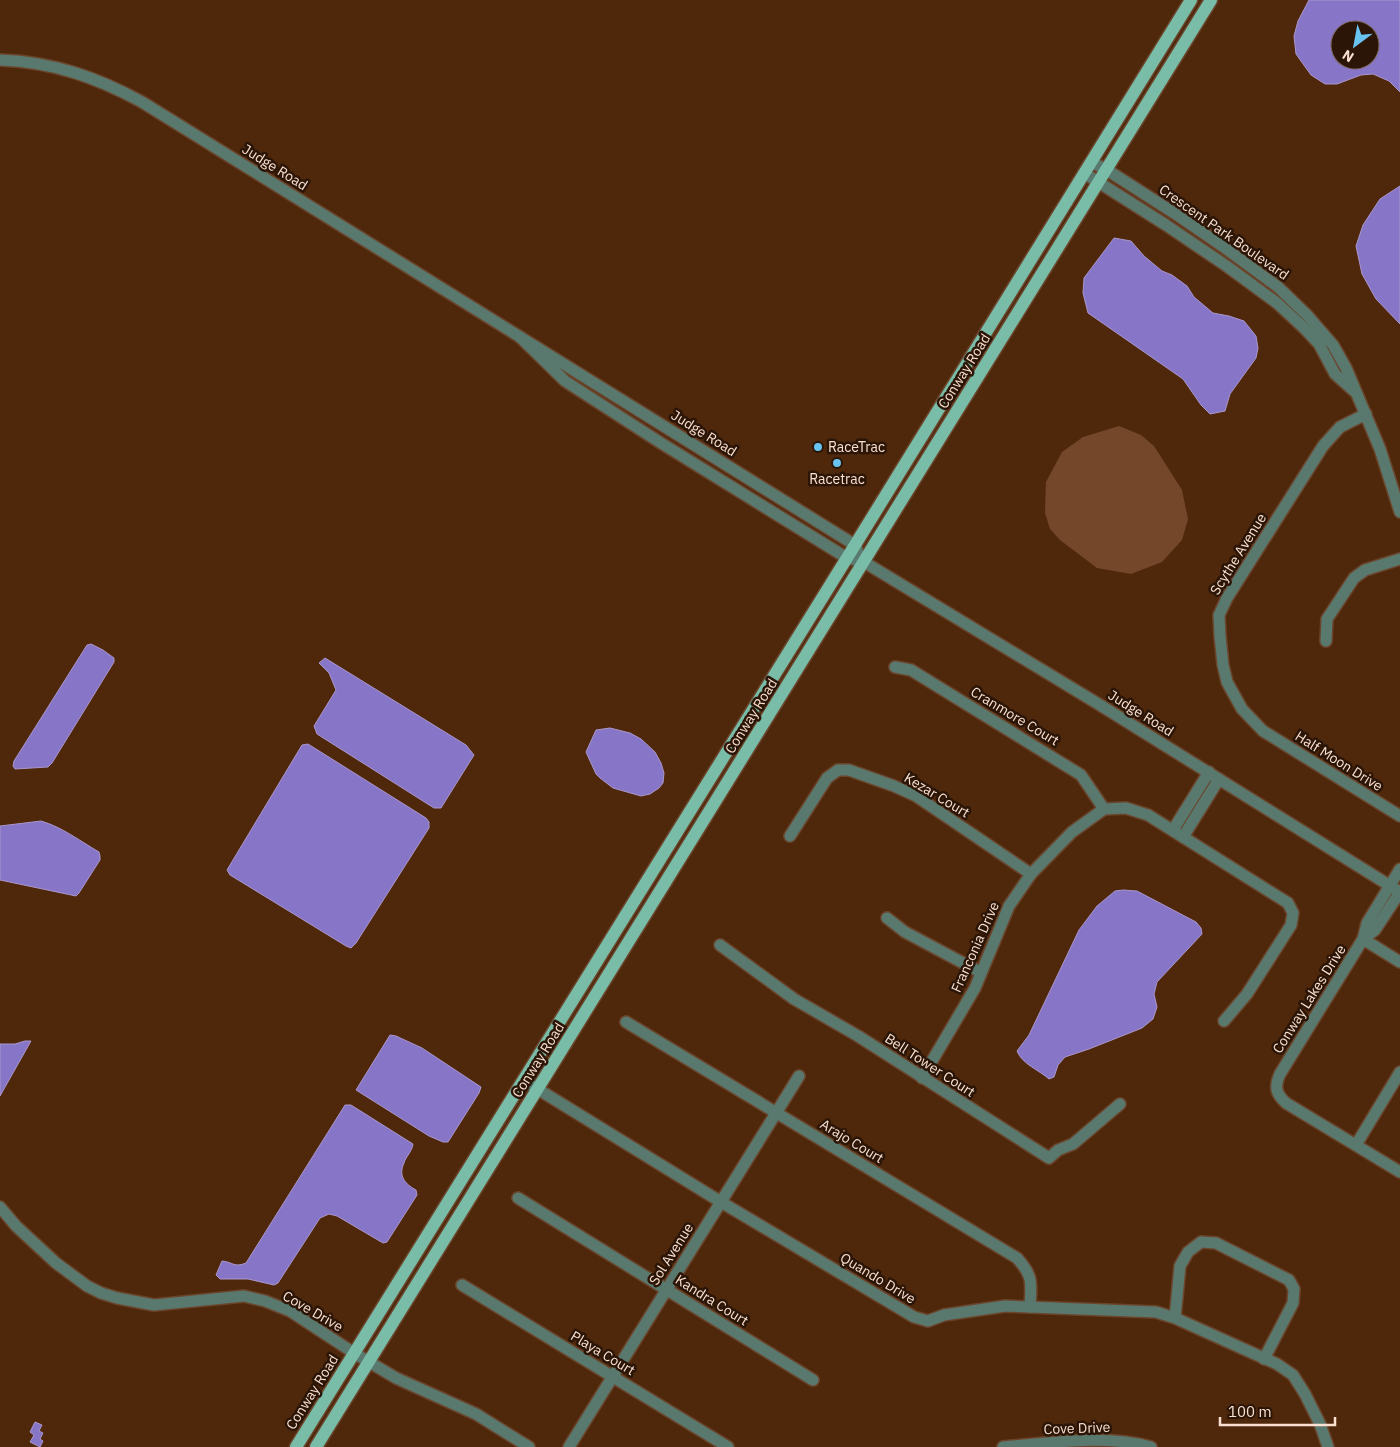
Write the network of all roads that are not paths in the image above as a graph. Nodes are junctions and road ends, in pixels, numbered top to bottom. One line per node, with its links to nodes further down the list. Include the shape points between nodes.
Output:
1 (1190, 0): 4 (main road, Conway Road)
2 (1211, 0): 5 (main road, Conway Road)
3 (0, 60): 9 (street, Judge Road, via 50,66 114,87)
4 (1087, 168): 5 (street, Crescent Park Boulevard); 6 (street, Crescent Park Boulevard); 11 (main road, Conway Road)
5 (1107, 170): 6 (main road, Conway Road); 7 (street, Crescent Park Boulevard)
6 (1099, 182): 8 (street, Crescent Park Boulevard); 14 (main road, Conway Road)
7 (1174, 213): 8 (street); 10 (street, Crescent Park Boulevard, via 1278,287 1307,315)
8 (1166, 225): 12 (street, Crescent Park Boulevard, via 1276,303 1319,344)
9 (520, 337): 17 (street, Judge Road); 18 (street, Judge Road, via 565,381)
10 (1341, 358): 12 (street); 13 (street, Crescent Park Boulevard)
11 (969, 360): 14 (main road, via 971,375); 17 (main road, Conway Road)
12 (1330, 365): 13 (street, Crescent Park Boulevard)
13 (1356, 393): 15 (street, Crescent Park Boulevard)
14 (967, 396): 20 (main road, Conway Road)
15 (1366, 414): 16 (street, Crescent Park Boulevard); 23 (street, Scythe Avenue, via 1340,426 1323,446 1219,615 1227,682 1242,709)
16 (1400, 512)
17 (855, 545): 18 (main road, Conway Road); 20 (street)
18 (847, 558): 20 (street, Judge Road); 33 (main road, Conway Road)
19 (1400, 559): 21 (street, via 1365,570 1354,578 1327,619)
20 (864, 562): 24 (street, Judge Road); 36 (main road, Conway Road)
21 (1326, 641)
22 (895, 667): 27 (street, Cranmore Court, via 911,670 1082,775)
23 (1263, 731): 29 (street, Half Moon Drive)
24 (1209, 772): 25 (street, Judge Road); 26 (street)
25 (1219, 779): 28 (street); 37 (street, Judge Road)
26 (1188, 806): 28 (street); 30 (street)
27 (1104, 809): 30 (street, via 1126,808 1148,815); 35 (street, Franconia Drive, via 1072,832)
28 (1198, 812): 32 (street)
29 (1400, 816)
30 (1172, 830): 32 (street)
31 (790, 836): 35 (street, Kezar Court, via 827,778 838,770 849,770 916,796)
32 (1184, 837): 44 (street, via 1288,903 1293,913 1291,925 1247,994)
33 (666, 851): 36 (main road, via 668,867); 49 (main road, Conway Road)
34 (1400, 869): 37 (street, Conway Lakes Drive)
35 (1031, 874): 43 (street, Franconia Drive, via 1008,906)
36 (664, 885): 50 (main road, Conway Road)
37 (1390, 885): 38 (street, Judge Road); 40 (street, Conway Lakes Drive, via 1367,923)
38 (1400, 892): 40 (street, Conway Lakes Drive, via 1375,930)
39 (887, 918): 43 (street, via 905,932)
40 (1363, 939): 42 (street); 53 (street, Conway Lakes Drive, via 1276,1084 1279,1097 1286,1103)
41 (720, 945): 48 (street, Bell Tower Court, via 794,999)
42 (1400, 962)
43 (980, 972): 48 (street, Franconia Drive, via 975,988)
44 (1224, 1020)
45 (626, 1022): 52 (street, Arajo Court)
46 (1400, 1072): 53 (street)
47 (799, 1076): 52 (street, Sol Avenue)
48 (922, 1078): 51 (street, Bell Tower Court, via 1049,1158 1073,1144)
49 (523, 1080): 50 (street, Quando Drive); 62 (main road, Conway Road)
50 (537, 1089): 56 (street, Quando Drive); 64 (main road, Conway Road)
51 (1120, 1104)
52 (776, 1113): 56 (street, Sol Avenue); 60 (street, Arajo Court, via 1017,1258 1027,1268 1031,1279)
53 (1356, 1145): 54 (street)
54 (1400, 1172)
55 (518, 1198): 59 (street, Kandra Court)
56 (721, 1202): 59 (street, Sol Avenue); 60 (street, Quando Drive, via 914,1317 928,1321 975,1310)
57 (0, 1207): 62 (street, Cove Drive, via 56,1263 100,1293 154,1305 244,1296 290,1311)
58 (462, 1285): 65 (street, Playa Court)
59 (667, 1290): 65 (street, Sol Avenue); 66 (street, Kandra Court)
60 (1030, 1307): 61 (street, Quando Drive, via 1156,1312)
61 (1175, 1318): 63 (street, Quando Drive); 63 (street, via 1180,1266 1188,1252 1201,1242 1216,1242 1290,1280 1294,1289 1293,1303)
62 (354, 1353): 64 (street, Cove Drive); 67 (main road, Conway Road)
63 (1264, 1359): 74 (street, Quando Drive, via 1293,1375 1320,1424)
64 (368, 1361): 68 (main road, Conway Road); 69 (street, Cove Drive, via 396,1378 476,1414)
65 (613, 1377): 70 (street, Sol Avenue); 71 (street, Playa Court)
66 (813, 1380)
67 (296, 1447)
68 (316, 1447)
69 (529, 1447)
70 (570, 1447)
71 (728, 1447)
72 (1003, 1447): 73 (street, Cove Drive, via 1087,1440 1138,1443)
73 (1151, 1447)
74 (1328, 1447)

